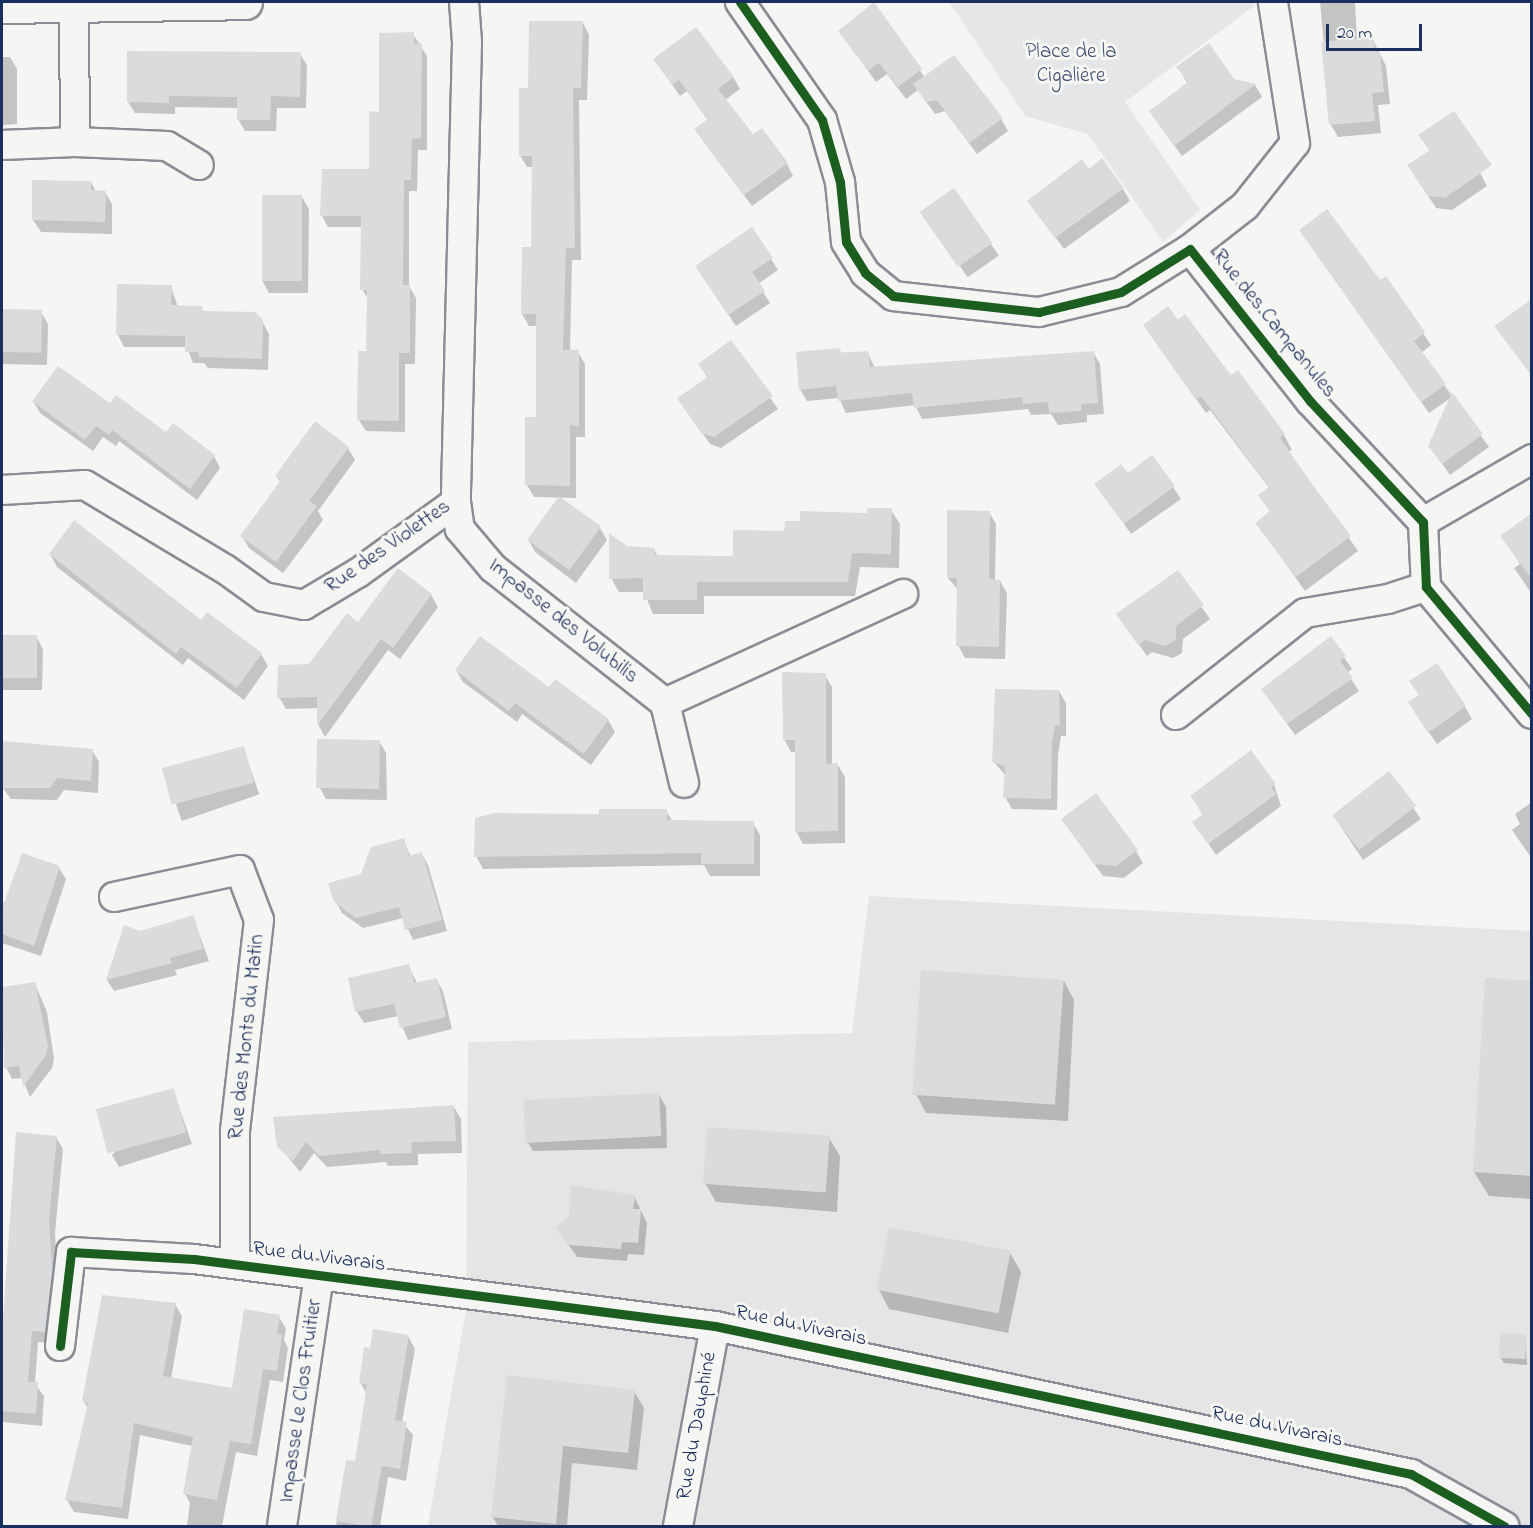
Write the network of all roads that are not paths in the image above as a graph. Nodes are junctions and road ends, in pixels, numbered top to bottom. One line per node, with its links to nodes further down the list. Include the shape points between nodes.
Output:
1 (190, 2): 2 (street); 6 (street)
2 (245, 2)
3 (464, 2): 14 (street, Rue des Violettes, via 467,42)
4 (740, 2): 11 (street, Rue des Campanules, via 822,120 840,182 846,242 866,273 893,296 1039,312 1121,292)
5 (1273, 2): 11 (street, via 1294,143 1245,206)
6 (74, 4): 7 (street); 8 (street)
7 (2, 6)
8 (75, 142): 9 (street); 10 (street, via 166,146)
9 (2, 145)
10 (199, 165)
11 (1190, 249): 15 (street, Rue des Campanules, via 1310,401)
12 (1532, 459): 15 (street)
13 (2, 490): 14 (street, Rue des Violettes, via 85,485 225,569 264,597 304,605 358,573)
14 (456, 502): 18 (street, Impasse des Volubilis, via 460,529 493,568)
15 (1423, 522): 16 (street)
16 (1426, 587): 19 (street); 20 (street, via 1388,599 1305,613)
17 (903, 594): 18 (street)
18 (665, 703): 21 (street)
19 (1532, 714)
20 (1176, 715)
21 (684, 783)
22 (114, 897): 23 (street, Rue des Monts du Matin, via 240,870 259,920 235,1132)
23 (236, 1264): 24 (street, Rue du Vivarais); 26 (street, Rue du Vivarais, via 70,1252)
24 (320, 1275): 25 (street, Rue du Vivarais); 27 (street, Impasse Le Clos Fruitier)
25 (715, 1326): 28 (street, Rue du Dauphiné); 29 (street, Rue du Vivarais, via 1411,1474)
26 (60, 1346)
27 (282, 1527)
28 (678, 1527)
29 (1504, 1527)

